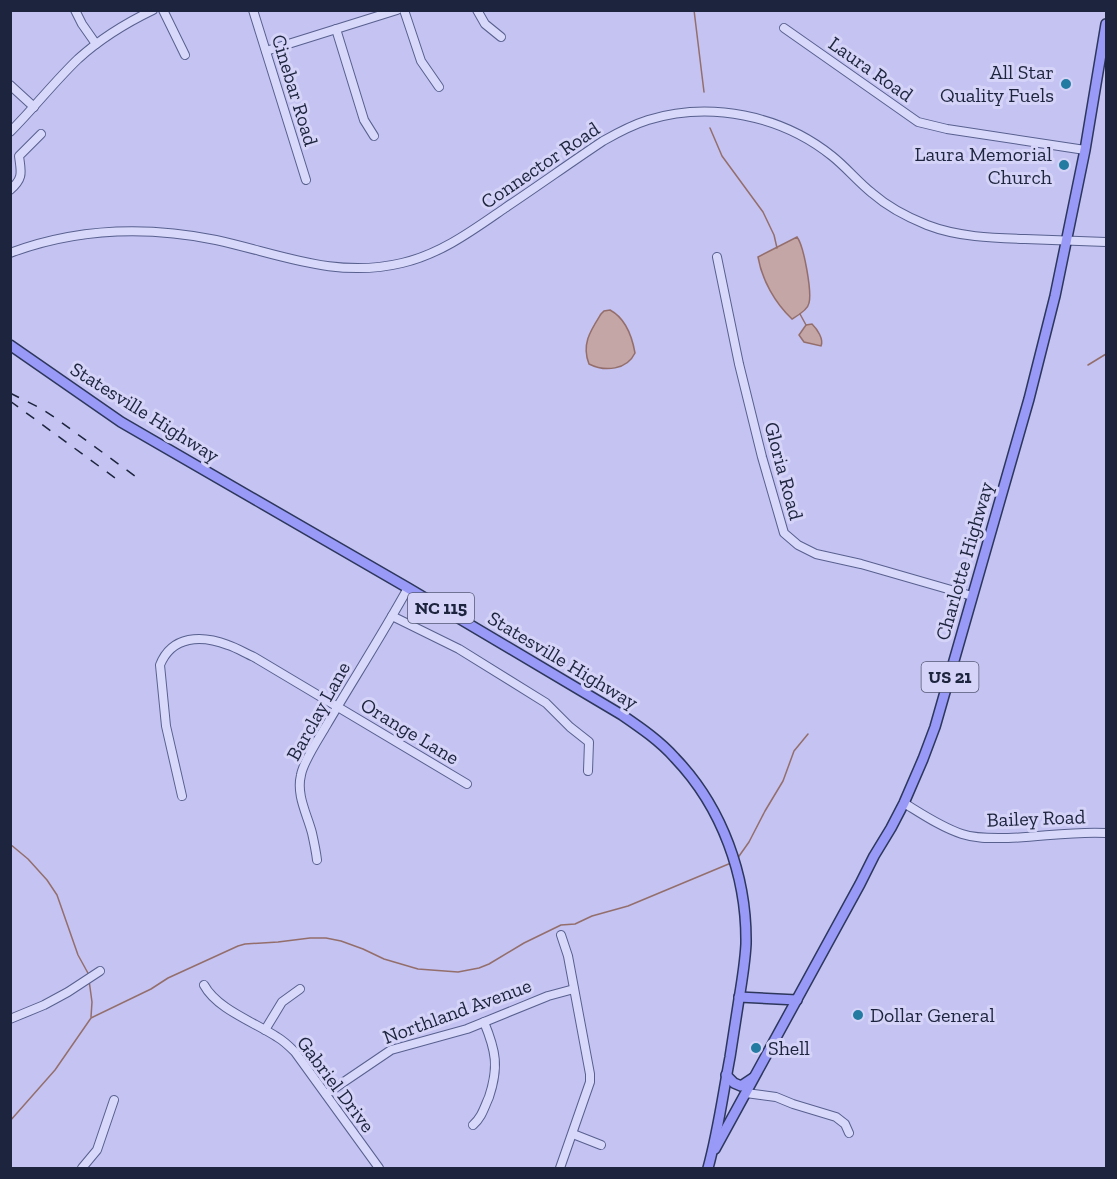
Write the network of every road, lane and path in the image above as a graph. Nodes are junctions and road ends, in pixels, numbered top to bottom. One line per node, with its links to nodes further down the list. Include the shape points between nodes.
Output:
1 (75, 10): 13 (street)
2 (153, 10): 13 (street)
3 (163, 10): 15 (street)
4 (253, 10): 14 (street, Cinebar Road)
5 (397, 10): 10 (street)
6 (404, 10): 17 (street, via 421,61)
7 (477, 10): 11 (street, via 485,24)
8 (1107, 24): 12 (main road, Charlotte Highway / US 21)
9 (784, 28): 22 (street, Laura Road, via 918,122)
10 (336, 29): 14 (street); 21 (street, via 361,110)
11 (501, 37)
12 (1105, 43): 22 (main road, Charlotte Highway / US 21)
13 (96, 44): 18 (street)
14 (266, 51): 23 (street, Cinebar Road)
15 (185, 55)
16 (10, 85): 18 (street)
17 (439, 87)
18 (34, 107): 19 (street)
19 (10, 132)
20 (41, 134): 24 (street, via 19,156 19,183)
21 (374, 136)
22 (1085, 150): 25 (main road, Charlotte Highway / US 21)
23 (306, 180)
24 (10, 190)
25 (1067, 241): 26 (street, Connector Road); 27 (street, Connector Road, via 954,233 928,225 883,202 818,145 798,134 754,117 710,111 670,115 624,130 452,242 415,260 388,266 324,267 196,237 150,231 86,234); 31 (main road, Charlotte Highway / US 21, via 1029,399)
26 (1107, 242)
27 (10, 253)
28 (717, 257): 31 (street, Gloria Road, via 737,356 784,533 816,554)
29 (10, 345): 30 (main road, Statesville Highway / NC 115, via 121,422)
30 (408, 588): 32 (street, Barclay Lane); 45 (main road, Statesville Highway / NC 115, via 622,715 650,735 697,784 720,824 739,877 746,945)
31 (972, 596): 37 (main road, Charlotte Highway / US 21, via 937,719)
32 (392, 616): 33 (street, Barclay Lane); 34 (street, via 459,648 546,703 589,742)
33 (337, 707): 35 (street, Orange Lane); 36 (street, Orange Lane, via 229,645 202,639 174,645 163,657 160,673 166,726); 39 (street, Barclay Lane, via 301,774 300,789)
34 (588, 771)
35 (467, 784)
36 (182, 796)
37 (904, 803): 38 (street, Bailey Road, via 962,834 983,838); 46 (main road, Charlotte Highway / US 21)
38 (1107, 833)
39 (317, 860)
40 (561, 935): 44 (street)
41 (100, 971): 47 (street, via 44,1005)
42 (204, 985): 49 (street, Gabriel Drive, via 222,1004)
43 (300, 989): 49 (street, via 282,1002)
44 (574, 989): 48 (street, Northland Avenue); 58 (street, via 590,1082)
45 (739, 997): 46 (main road); 50 (main road, Statesville Highway / NC 115)
46 (797, 999): 51 (main road, Charlotte Highway / US 21)
47 (10, 1019)
48 (484, 1022): 52 (street, Northland Avenue, via 391,1050); 56 (street, via 496,1073 481,1117)
49 (265, 1029): 52 (street, Gabriel Drive, via 295,1052)
50 (726, 1075): 51 (main road, via 741,1086); 54 (main road, Statesville Highway / NC 115)
51 (753, 1079): 53 (main road, Charlotte Highway / US 21); 54 (main road)
52 (326, 1094): 62 (street, Gabriel Drive)
53 (745, 1096): 54 (main road, via 732,1102); 57 (street, via 776,1097 836,1117); 60 (main road, Charlotte Highway / US 21)
54 (722, 1098): 60 (main road, Statesville Highway / NC 115)
55 (114, 1100): 61 (street, via 97,1150)
56 (473, 1125)
57 (849, 1132)
58 (573, 1134): 59 (street); 63 (street)
59 (602, 1145)
60 (712, 1153): 64 (main road, Charlotte Highway / US 21)
61 (82, 1168)
62 (379, 1168)
63 (560, 1168)
64 (708, 1168)

